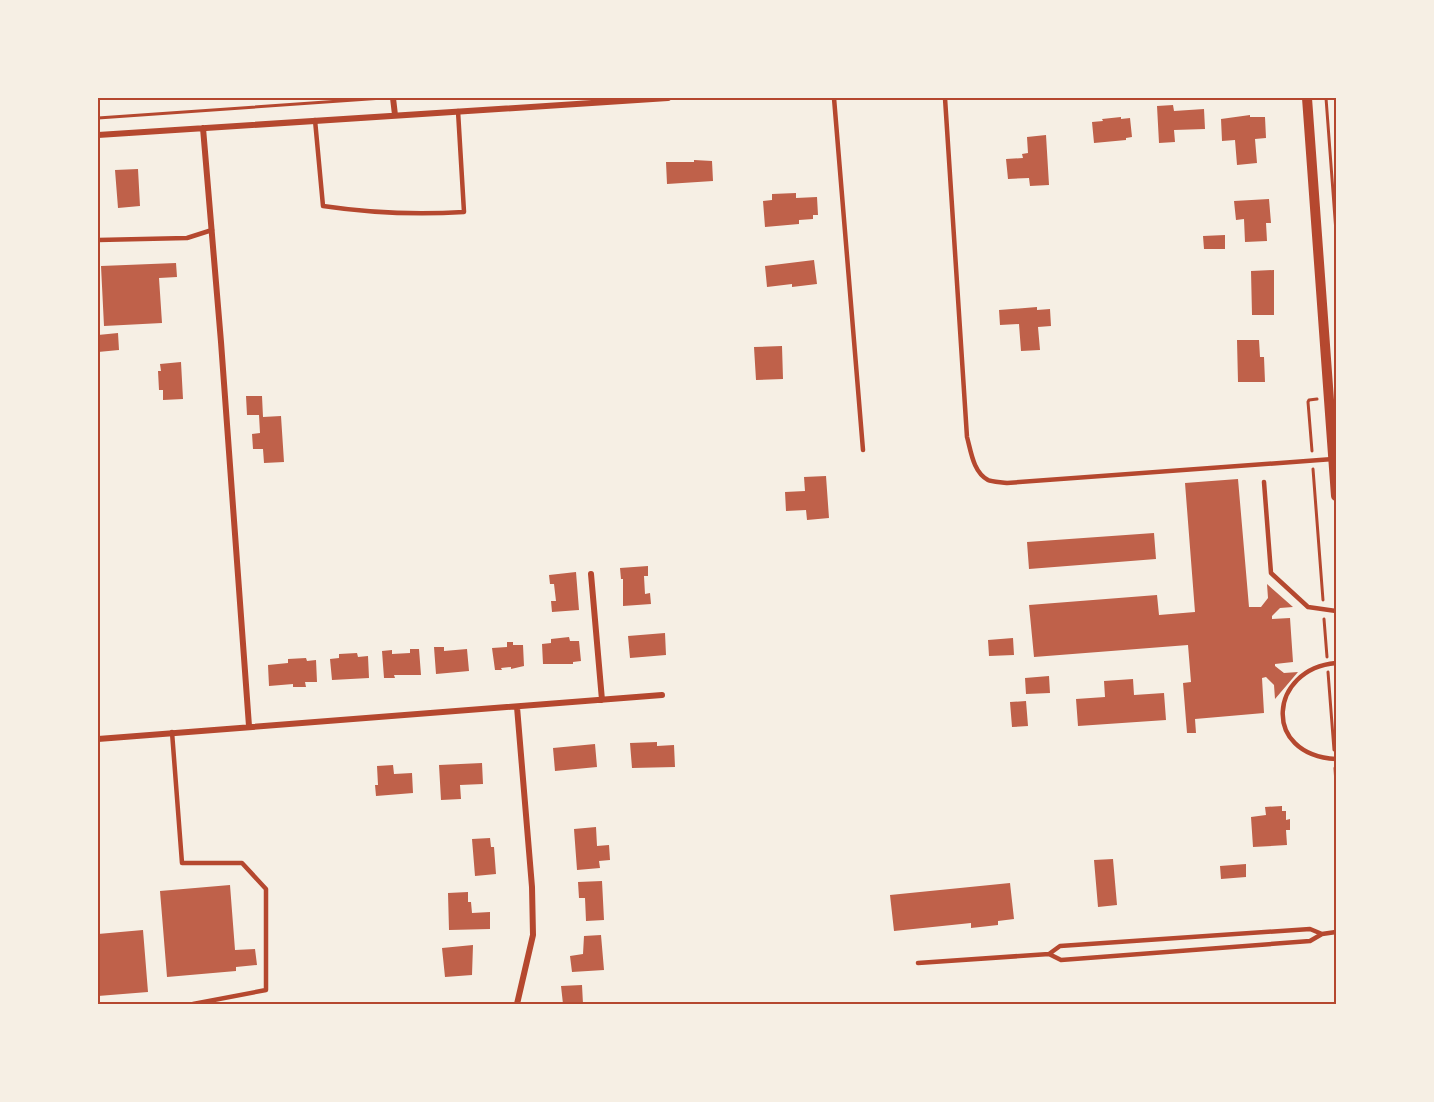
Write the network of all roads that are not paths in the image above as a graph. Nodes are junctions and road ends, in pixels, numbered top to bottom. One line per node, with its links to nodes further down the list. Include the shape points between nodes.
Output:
1 (393, 98): 7 (street)
2 (666, 98): 6 (street)
3 (834, 98): 14 (lane)
4 (945, 98): 15 (lane, via 968,437 977,469 988,480 1007,483)
5 (1307, 98): 13 (street)
6 (458, 111): 7 (street); 8 (lane, via 464,212 401,214 323,206)
7 (395, 115): 8 (street)
8 (315, 120): 9 (street)
9 (203, 128): 10 (street); 11 (street)
10 (98, 135)
11 (212, 231): 12 (lane, via 187,238); 24 (street)
12 (98, 240)
13 (1333, 376): 15 (street, via 1330,396)
14 (864, 450)
15 (1334, 459): 17 (street)
16 (1264, 482): 19 (lane, via 1271,573 1308,607)
17 (1336, 496)
18 (591, 574): 22 (street)
19 (1336, 611)
20 (1336, 663): 27 (lane, via 1307,673 1292,684 1284,705 1284,727 1290,740 1320,757)
21 (662, 695): 22 (street)
22 (602, 700): 23 (street)
23 (517, 707): 24 (street); 33 (street, via 533,935)
24 (249, 726): 25 (street)
25 (172, 732): 26 (street); 32 (lane, via 182,863 242,863 266,889 266,990)
26 (98, 739)
27 (1336, 759)
28 (1336, 932): 29 (lane)
29 (1322, 934): 30 (lane, via 1310,941 1280,944 1060,960); 30 (lane, via 1310,929 1060,946)
30 (1049, 954): 31 (lane)
31 (918, 963)
32 (193, 1005)
33 (517, 1005)

